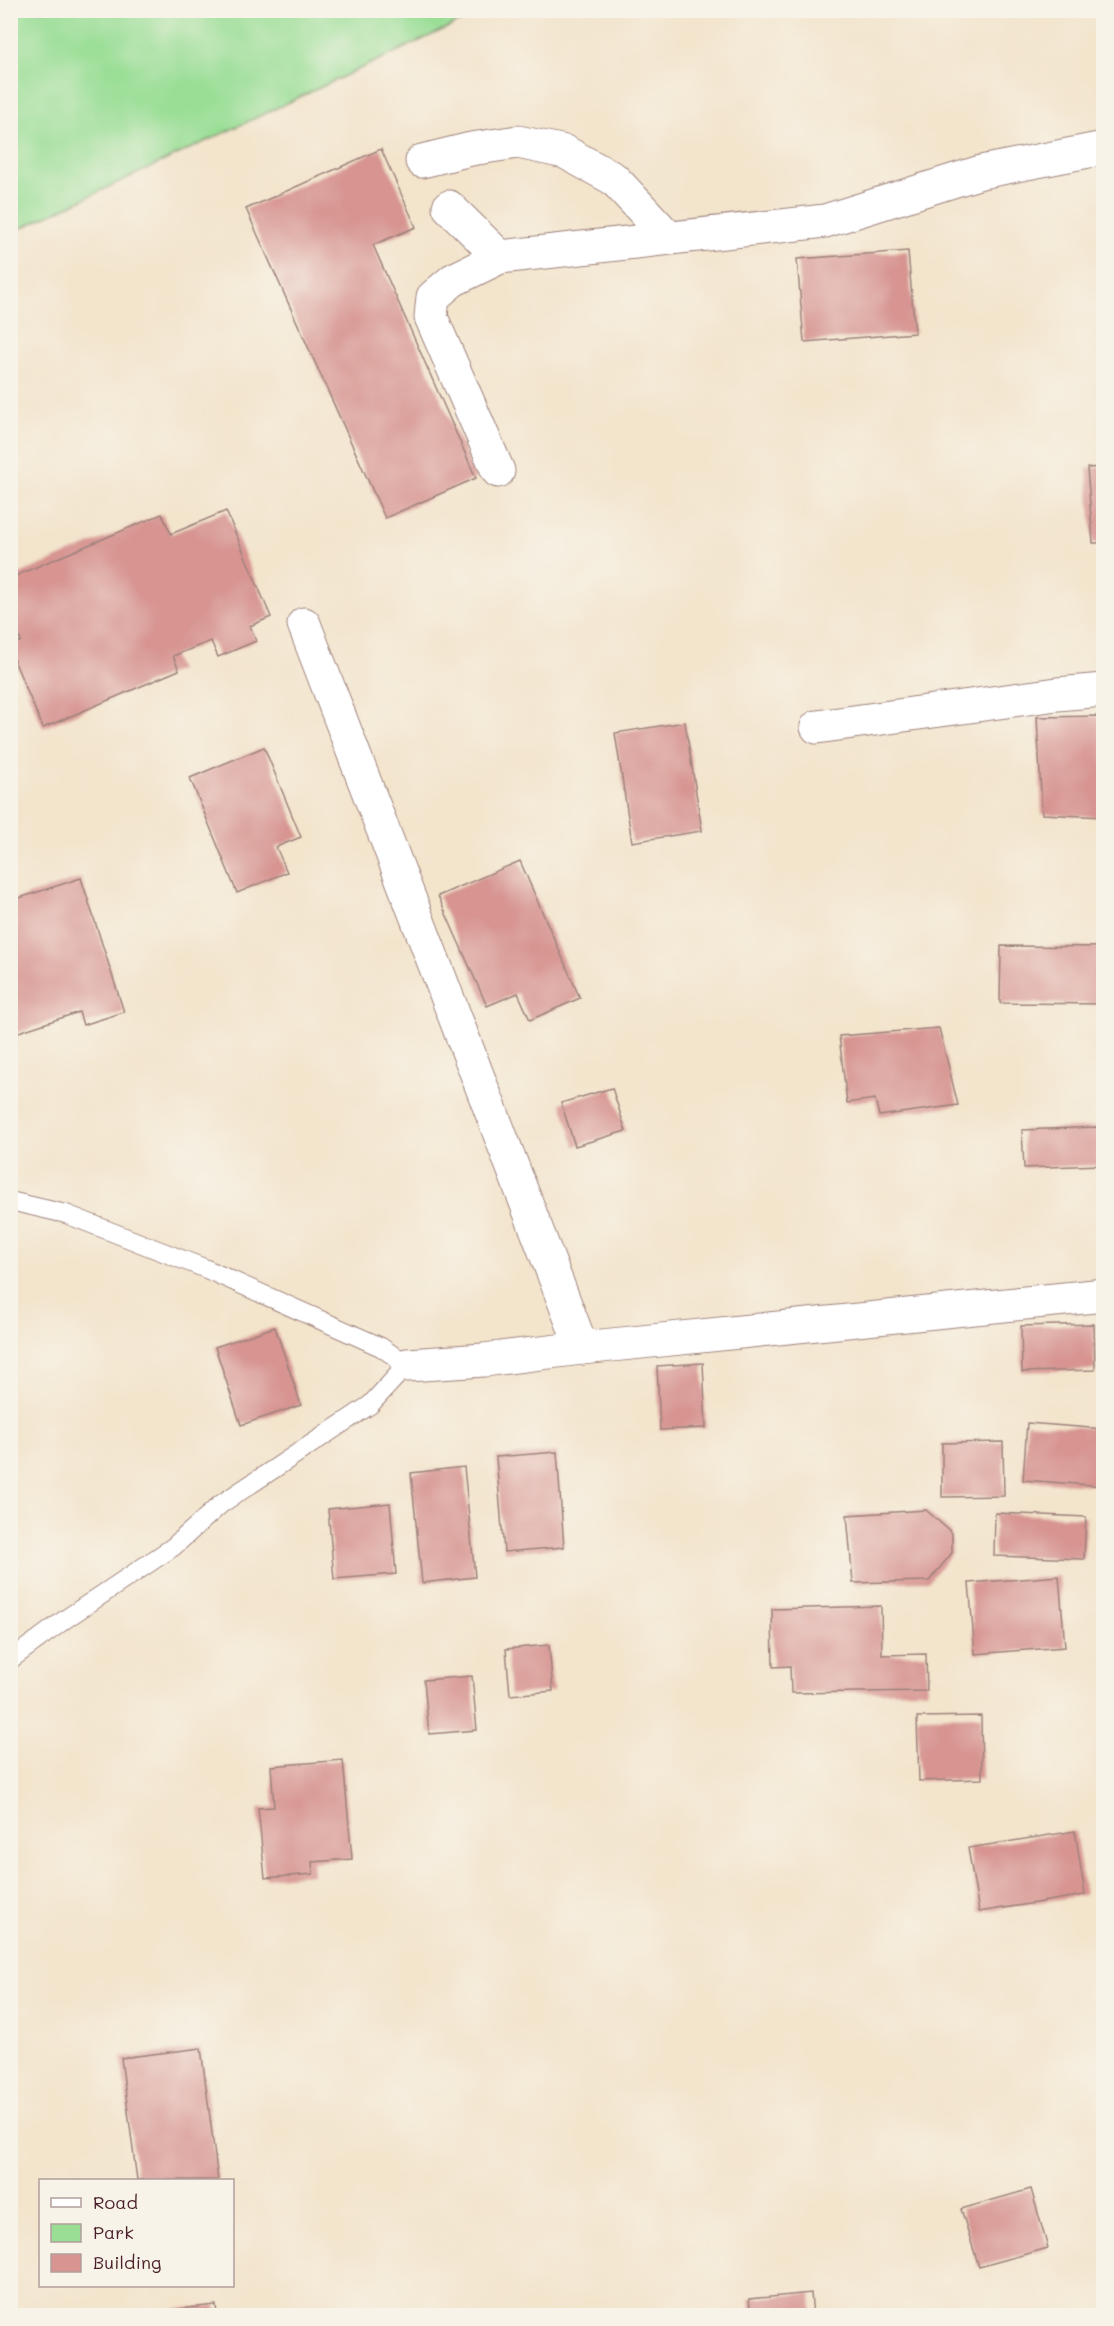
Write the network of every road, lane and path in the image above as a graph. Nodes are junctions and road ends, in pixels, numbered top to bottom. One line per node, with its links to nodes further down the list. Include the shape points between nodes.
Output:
1 (1104, 148): 4 (street, via 981,172 825,221)
2 (422, 161): 4 (street, via 518,142 565,152 614,179)
3 (449, 207): 5 (street)
4 (668, 237): 5 (street)
5 (500, 257): 6 (street, via 453,280 433,297 431,316)
6 (498, 471)
7 (303, 624): 12 (street)
8 (1104, 690): 9 (street)
9 (817, 727)
10 (10, 1202): 13 (lane, via 66,1215 204,1268 381,1347)
11 (1104, 1295): 12 (street)
12 (582, 1348): 13 (street)
13 (407, 1365): 14 (lane, via 370,1404 221,1504 173,1547)
14 (10, 1660)

